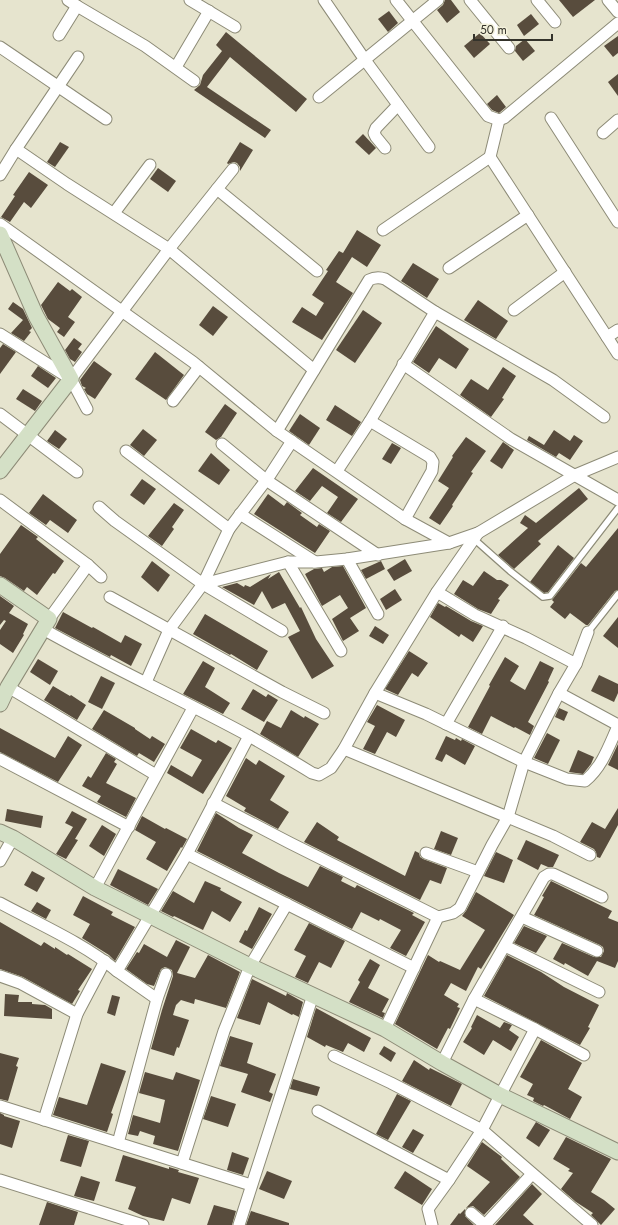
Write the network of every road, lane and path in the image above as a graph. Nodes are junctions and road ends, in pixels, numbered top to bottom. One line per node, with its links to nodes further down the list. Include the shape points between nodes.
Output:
1 (190, 0): 9 (street)
2 (324, 0): 19 (street)
3 (396, 0): 11 (street)
4 (438, 0): 11 (street)
5 (470, 0): 17 (street)
6 (537, 0): 12 (street)
7 (608, 0): 10 (street)
8 (72, 3): 15 (street); 20 (street)
9 (209, 11): 14 (street); 20 (street)
10 (618, 12)
11 (412, 20): 19 (street); 27 (street, via 488,116)
12 (555, 22)
13 (618, 23): 27 (street, via 510,114)
14 (235, 27)
15 (59, 35)
16 (0, 47): 22 (street)
17 (509, 48)
18 (78, 57): 22 (street)
19 (365, 60): 23 (street); 24 (street)
20 (176, 67): 21 (street)
21 (194, 81)
22 (59, 87): 26 (street); 32 (street)
23 (319, 97)
24 (398, 105): 30 (street); 31 (street, via 374,133)
25 (551, 118): 40 (street)
26 (106, 120)
27 (499, 120): 33 (street)
28 (618, 120): 29 (street)
29 (603, 133)
30 (429, 147)
31 (385, 148)
32 (16, 149): 36 (street); 38 (street)
33 (490, 157): 39 (street); 42 (street)
34 (150, 165): 38 (street)
35 (233, 169): 37 (street)
36 (0, 175)
37 (217, 189): 44 (street); 46 (street)
38 (114, 213): 44 (street)
39 (528, 215): 45 (street); 47 (street)
40 (618, 222)
41 (0, 224): 49 (street)
42 (383, 230)
43 (0, 234): 58 (street, via 36,316)
44 (170, 249): 49 (street); 57 (street)
45 (449, 268)
46 (317, 271)
47 (565, 272): 48 (street); 53 (street)
48 (514, 310)
49 (122, 311): 56 (street); 58 (street)
50 (434, 312): 55 (street); 57 (street, via 385,279 374,277 369,280); 62 (street, via 553,380)
51 (618, 330): 53 (street)
52 (0, 334): 58 (street)
53 (607, 337): 54 (street)
54 (618, 354)
55 (404, 364): 63 (street); 73 (street, via 511,438)
56 (199, 367): 59 (street); 64 (street)
57 (314, 370): 64 (street)
58 (71, 379): 60 (street); 65 (street)
59 (173, 401)
60 (87, 409)
61 (0, 414): 65 (street)
62 (604, 417)
63 (370, 421): 71 (street); 80 (street, via 430,457 433,462 432,472)
64 (277, 431): 66 (street)
65 (28, 434): 70 (street); 72 (street)
66 (292, 441): 71 (street); 74 (street)
67 (222, 444): 74 (street)
68 (126, 452): 81 (street)
69 (618, 457): 73 (street)
70 (0, 471)
71 (338, 471): 80 (street)
72 (77, 472)
73 (575, 475): 76 (street); 82 (street)
74 (266, 480): 79 (street); 84 (street)
75 (0, 500): 88 (street)
76 (618, 500)
77 (99, 507): 90 (street)
78 (618, 508): 82 (lane, via 547,597 543,597 516,576)
79 (240, 514): 81 (street); 87 (street)
80 (405, 519): 83 (street)
81 (229, 529): 90 (street)
82 (476, 536): 83 (street); 92 (street)
83 (449, 543): 84 (street)
84 (378, 555): 85 (street)
85 (347, 559): 87 (street); 95 (street)
86 (288, 562): 87 (street); 90 (street); 101 (street)
87 (316, 562)
88 (88, 565): 89 (street); 96 (street)
89 (101, 577)
90 (203, 584): 98 (street); 99 (street)
91 (0, 585): 96 (street)
92 (437, 592): 97 (street, via 475,615); 105 (street)
93 (618, 594): 100 (lane)
94 (110, 597): 98 (street)
95 (378, 614)
96 (46, 624): 103 (street, via 90,656); 104 (street)
97 (503, 626): 102 (street); 110 (street)
98 (169, 630): 103 (street); 109 (street)
99 (282, 631)
100 (588, 632): 102 (street)
101 (342, 651)
102 (576, 664): 106 (street)
103 (146, 682): 108 (street)
104 (8, 687): 107 (street); 116 (street)
105 (375, 693): 110 (street); 113 (street)
106 (560, 693): 111 (street); 115 (street)
107 (0, 704)
108 (193, 708): 112 (street); 116 (street)
109 (324, 713)
110 (446, 724): 115 (street)
111 (618, 725): 115 (street, via 603,760 594,774 585,781 567,779)
112 (249, 736): 113 (street, via 319,775 331,768); 117 (street)
113 (344, 749): 118 (street)
114 (0, 759): 119 (street)
115 (524, 762): 118 (street)
116 (156, 775): 119 (street)
117 (213, 803): 122 (street); 131 (street)
118 (508, 817): 123 (street); 125 (street)
119 (129, 827): 126 (street)
120 (7, 835): 124 (street); 126 (street)
121 (426, 853): 125 (street)
122 (187, 854): 129 (street); 130 (street)
123 (590, 855)
124 (0, 861)
125 (478, 872): 131 (street, via 460,908)
126 (95, 888): 130 (street)
127 (602, 897): 132 (street, via 549,874 544,877)
128 (0, 903): 135 (street)
129 (287, 904): 136 (street); 137 (street)
130 (150, 915): 136 (street); 138 (street)
131 (438, 917): 137 (street)
132 (522, 917): 133 (street); 134 (street)
133 (505, 946): 141 (street); 144 (street)
134 (597, 951)
135 (105, 961): 138 (street); 145 (street)
136 (250, 966): 142 (street); 158 (street, via 224,1031)
137 (414, 968): 146 (street)
138 (116, 971): 143 (street)
139 (166, 974): 143 (street)
140 (0, 976): 145 (street, via 20,983)
141 (599, 992)
142 (313, 995): 146 (street); 162 (street)
143 (157, 999): 156 (street)
144 (474, 999): 147 (street); 150 (street)
145 (78, 1014): 154 (street)
146 (384, 1028): 150 (street)
147 (535, 1029): 148 (street); 151 (street)
148 (584, 1055)
149 (334, 1056): 155 (street)
150 (442, 1063): 151 (street)
151 (500, 1095): 155 (street); 157 (street)
152 (0, 1106): 154 (street)
153 (318, 1111): 161 (street)
154 (44, 1120): 156 (street)
155 (482, 1130): 159 (street); 161 (street)
156 (118, 1143): 158 (street)
157 (618, 1152)
158 (182, 1163): 162 (street)
159 (532, 1174): 167 (street); 168 (street)
160 (0, 1180): 164 (street)
161 (449, 1180): 166 (street, via 428,1209)
162 (251, 1185): 165 (street)
163 (470, 1213): 167 (street)
164 (143, 1225)
165 (239, 1225)
166 (432, 1225)
167 (485, 1225)
168 (592, 1225)

